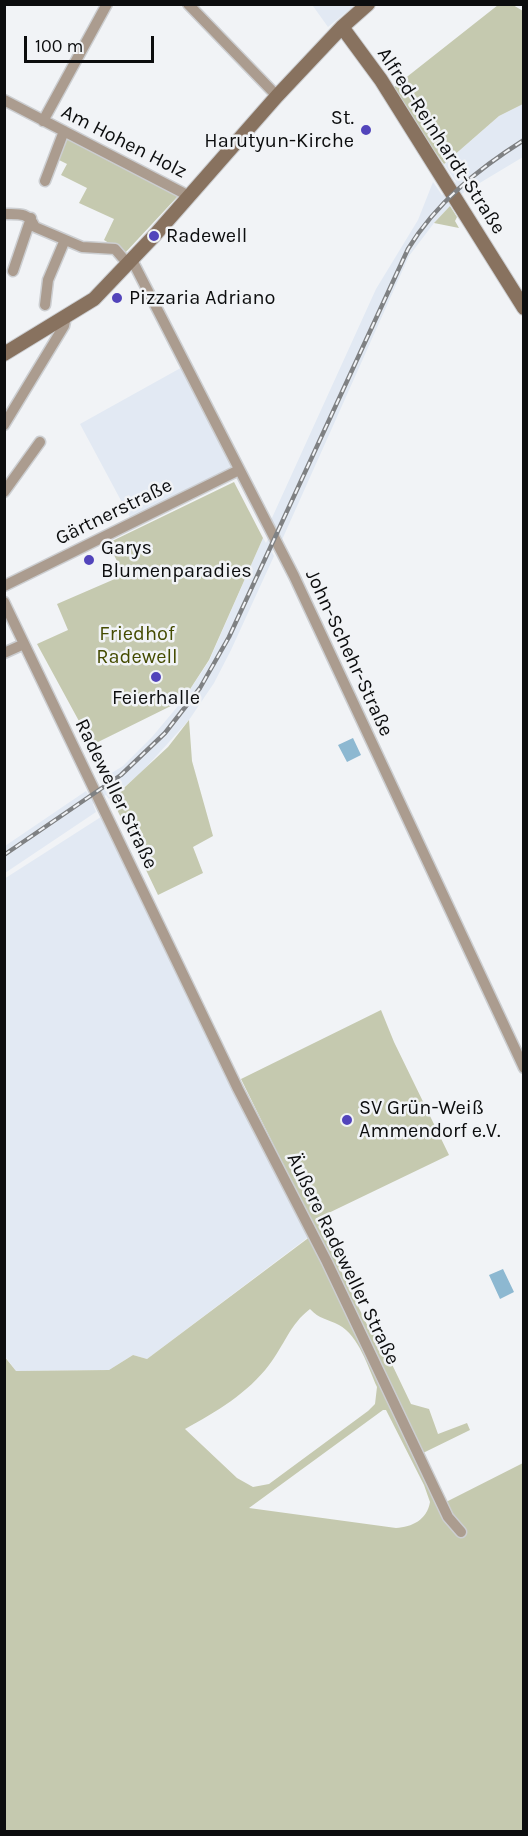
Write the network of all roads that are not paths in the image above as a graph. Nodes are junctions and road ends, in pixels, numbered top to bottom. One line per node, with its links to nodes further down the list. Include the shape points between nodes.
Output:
1 (107, 4): 7 (street, Am Hohen Holz)
2 (188, 4): 5 (street)
3 (368, 4): 4 (main road)
4 (342, 27): 5 (main road); 17 (main road, Alfred-Reinhardt-Straße, via 381,80)
5 (277, 96): 10 (main road)
6 (4, 100): 7 (street, Am Hohen Holz)
7 (43, 120): 8 (street, Am Hohen Holz)
8 (64, 131): 9 (street); 10 (street, Am Hohen Holz)
9 (45, 181)
10 (189, 196): 14 (main road)
11 (4, 214): 12 (street)
12 (31, 218): 13 (street, via 35,227); 15 (street)
13 (64, 242): 14 (street, via 115,249); 16 (street, via 48,280)
14 (130, 262): 18 (main road, via 94,299); 22 (street, John-Schehr-Straße)
15 (13, 271)
16 (45, 305)
17 (524, 308)
18 (66, 317): 19 (main road); 20 (street)
19 (4, 354)
20 (4, 425)
21 (40, 442): 23 (street)
22 (239, 470): 24 (street, Gärtnerstraße); 29 (street, John-Schehr-Straße, via 294,576)
23 (4, 492)
24 (4, 586)
25 (4, 602): 26 (street, Radeweller Straße)
26 (24, 644): 27 (street); 28 (street, Radeweller Straße)
27 (4, 653)
28 (195, 1001): 30 (street, Äußere Radeweller Straße, via 327,1262 448,1517)
29 (524, 1068)
30 (462, 1532)

